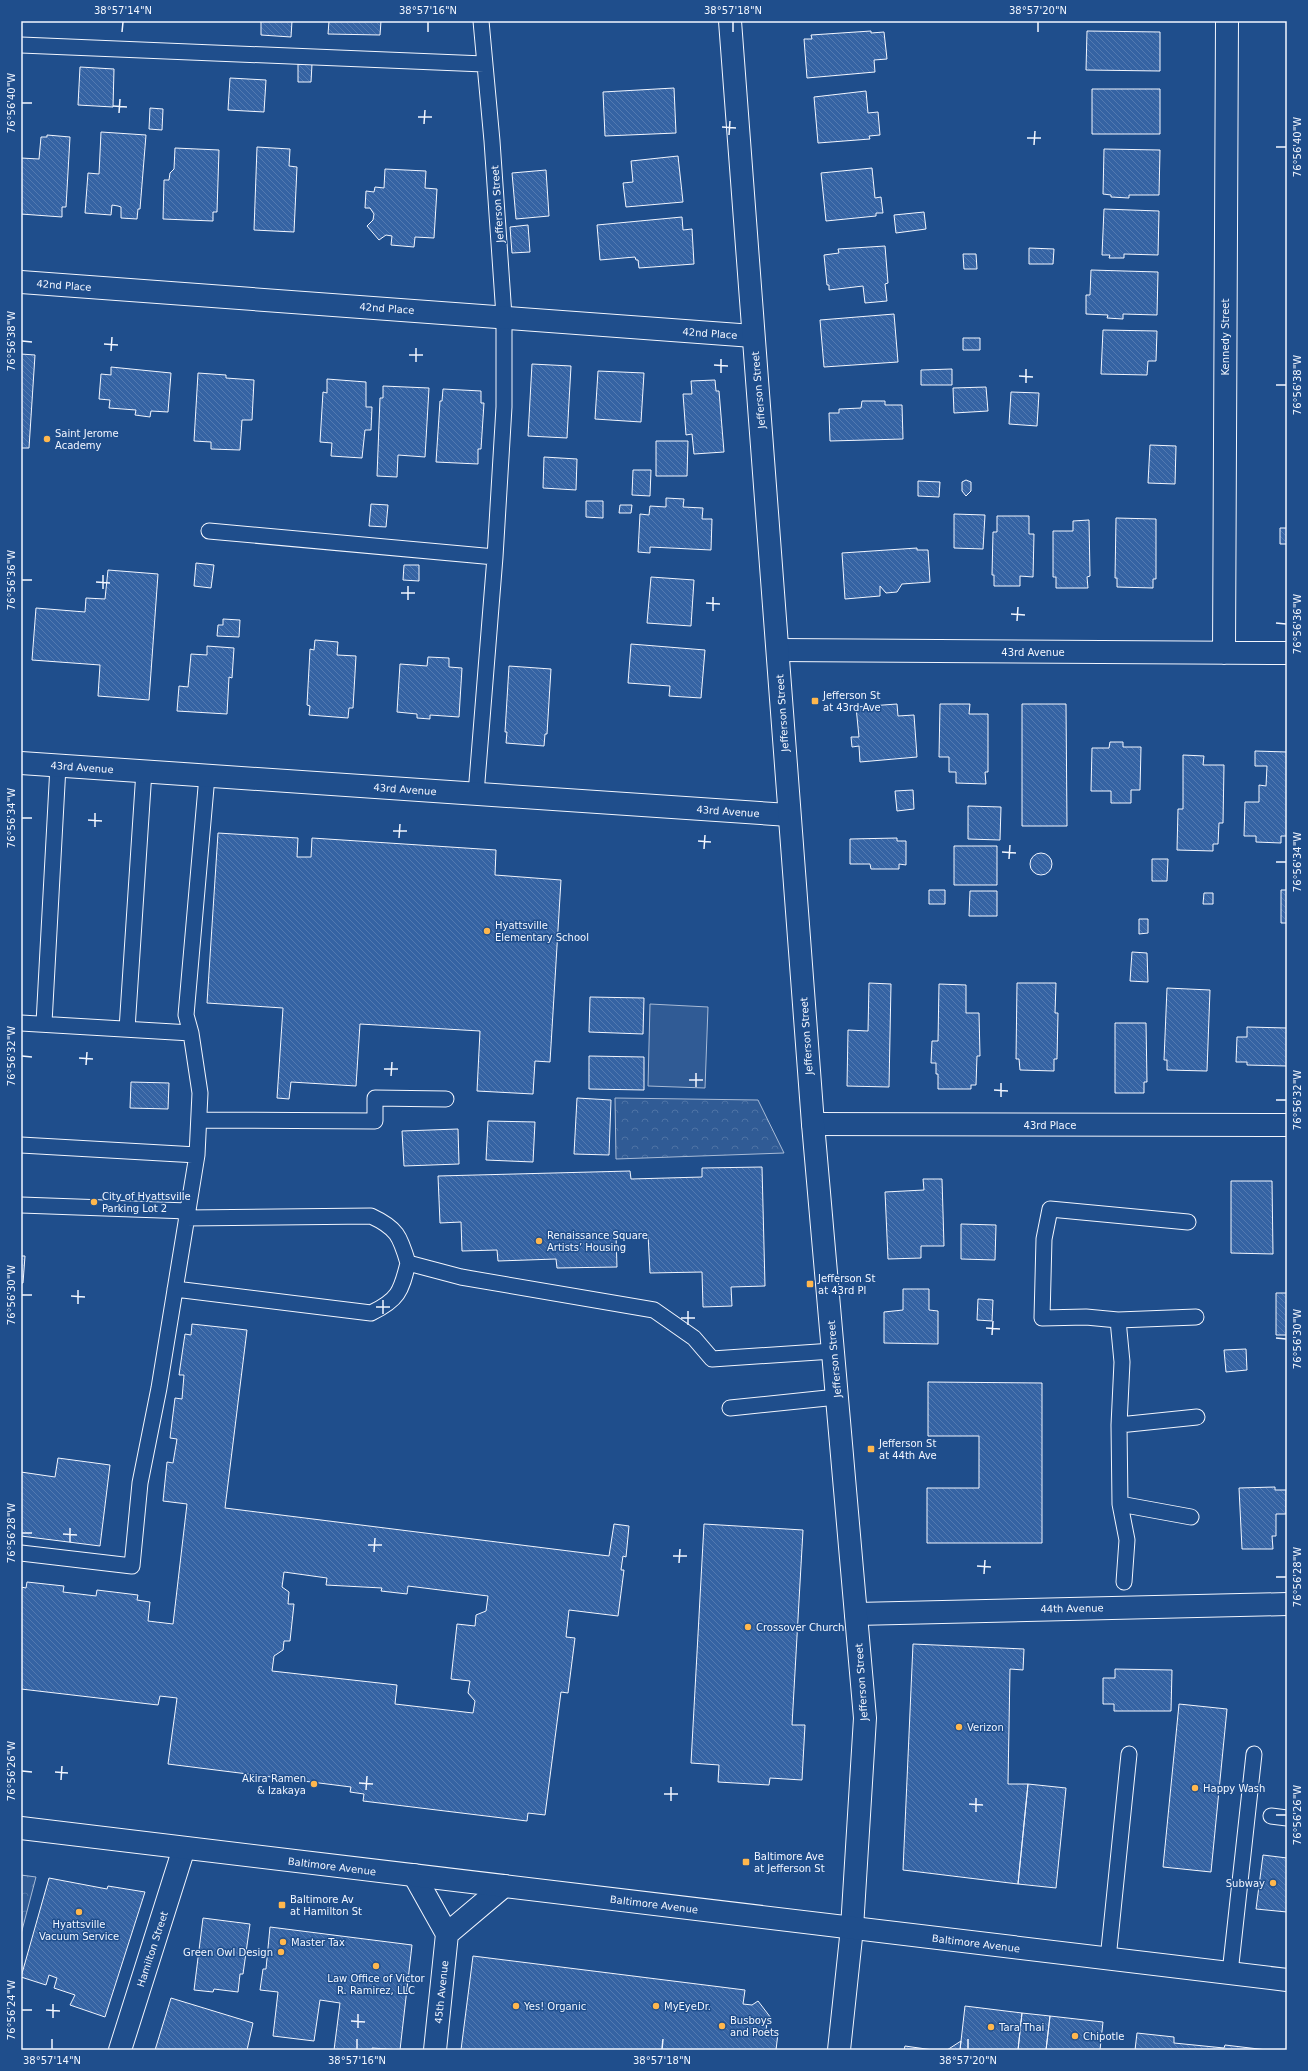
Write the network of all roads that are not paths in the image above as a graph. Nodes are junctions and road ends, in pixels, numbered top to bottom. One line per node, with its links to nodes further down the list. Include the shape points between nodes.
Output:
1 (481, 21): 5 (lane, Jefferson Street)
2 (730, 21): 8 (street, Jefferson Street)
3 (1226, 21): 12 (street, Kennedy Street)
4 (21, 44): 5 (lane)
5 (484, 64): 7 (lane, Jefferson Street)
6 (21, 282): 7 (street, 42nd Place)
7 (504, 316): 8 (street, 42nd Place); 10 (lane, Jefferson Street, via 504,407)
8 (754, 336): 11 (street, Jefferson Street)
9 (209, 531): 10 (lane)
10 (495, 557): 18 (lane, Jefferson Street)
11 (778, 650): 12 (street, 43rd Avenue); 19 (street, Jefferson Street)
12 (1224, 653): 13 (street, 43rd Avenue)
13 (1287, 653)
14 (21, 763): 15 (street, 43rd Avenue)
15 (58, 766): 16 (street, 43rd Avenue); 21 (lane)
16 (144, 772): 17 (street, 43rd Avenue); 22 (lane)
17 (207, 776): 18 (street, 43rd Avenue); 23 (lane, via 186,1015)
18 (476, 794): 19 (street, 43rd Avenue)
19 (789, 815): 26 (street, Jefferson Street)
20 (21, 1023): 21 (lane)
21 (44, 1023): 22 (lane)
22 (126, 1029): 23 (lane)
23 (191, 1033): 25 (lane, via 200,1093)
24 (446, 1099): 25 (lane, via 375,1098 375,1121)
25 (199, 1120): 29 (lane)
26 (813, 1124): 27 (street, 43rd Place); 37 (street, Jefferson Street)
27 (1287, 1125)
28 (21, 1145): 29 (lane)
29 (197, 1155): 31 (lane)
30 (21, 1205): 31 (lane)
31 (187, 1214): 33 (lane, via 371,1216 388,1224 402,1240); 34 (lane)
32 (1188, 1222): 36 (lane, via 1050,1209 1044,1239 1042,1318 1086,1317)
33 (408, 1263): 34 (lane, via 402,1288 388,1305 371,1313); 37 (lane, via 461,1277 654,1310 694,1338 712,1359)
34 (175, 1289): 44 (lane, via 140,1483 132,1566)
35 (1196, 1317): 36 (lane)
36 (1118, 1320): 41 (lane, via 1122,1362)
37 (833, 1351): 38 (street, Jefferson Street)
38 (837, 1397): 39 (lane); 47 (street, Jefferson Street)
39 (730, 1408)
40 (1197, 1417): 41 (lane)
41 (1119, 1425): 42 (lane)
42 (1120, 1504): 43 (lane); 45 (lane, via 1127,1540)
43 (1191, 1517)
44 (21, 1553)
45 (1124, 1582)
46 (1287, 1604): 47 (street, 44th Avenue)
47 (856, 1614): 58 (street, Jefferson Street, via 864,1718)
48 (1129, 1754): 60 (lane)
49 (1254, 1754): 61 (lane)
50 (1271, 1816): 51 (lane)
51 (1287, 1818)
52 (21, 1828): 53 (street, Baltimore Avenue)
53 (60, 1833): 54 (street); 55 (street, Baltimore Avenue)
54 (21, 1839)
55 (184, 1848): 56 (street, Baltimore Avenue); 63 (street, Hamilton Street)
56 (414, 1875): 57 (street, Baltimore Avenue); 59 (street)
57 (504, 1886): 58 (street, Baltimore Avenue); 59 (street)
58 (852, 1928): 60 (street, Baltimore Avenue); 65 (street, Jefferson Street)
59 (447, 1934): 64 (street, 45th Avenue)
60 (1108, 1959): 61 (street, Baltimore Avenue)
61 (1230, 1973): 62 (street, Baltimore Avenue)
62 (1287, 1980)
63 (120, 2050)
64 (435, 2050)
65 (839, 2050)

